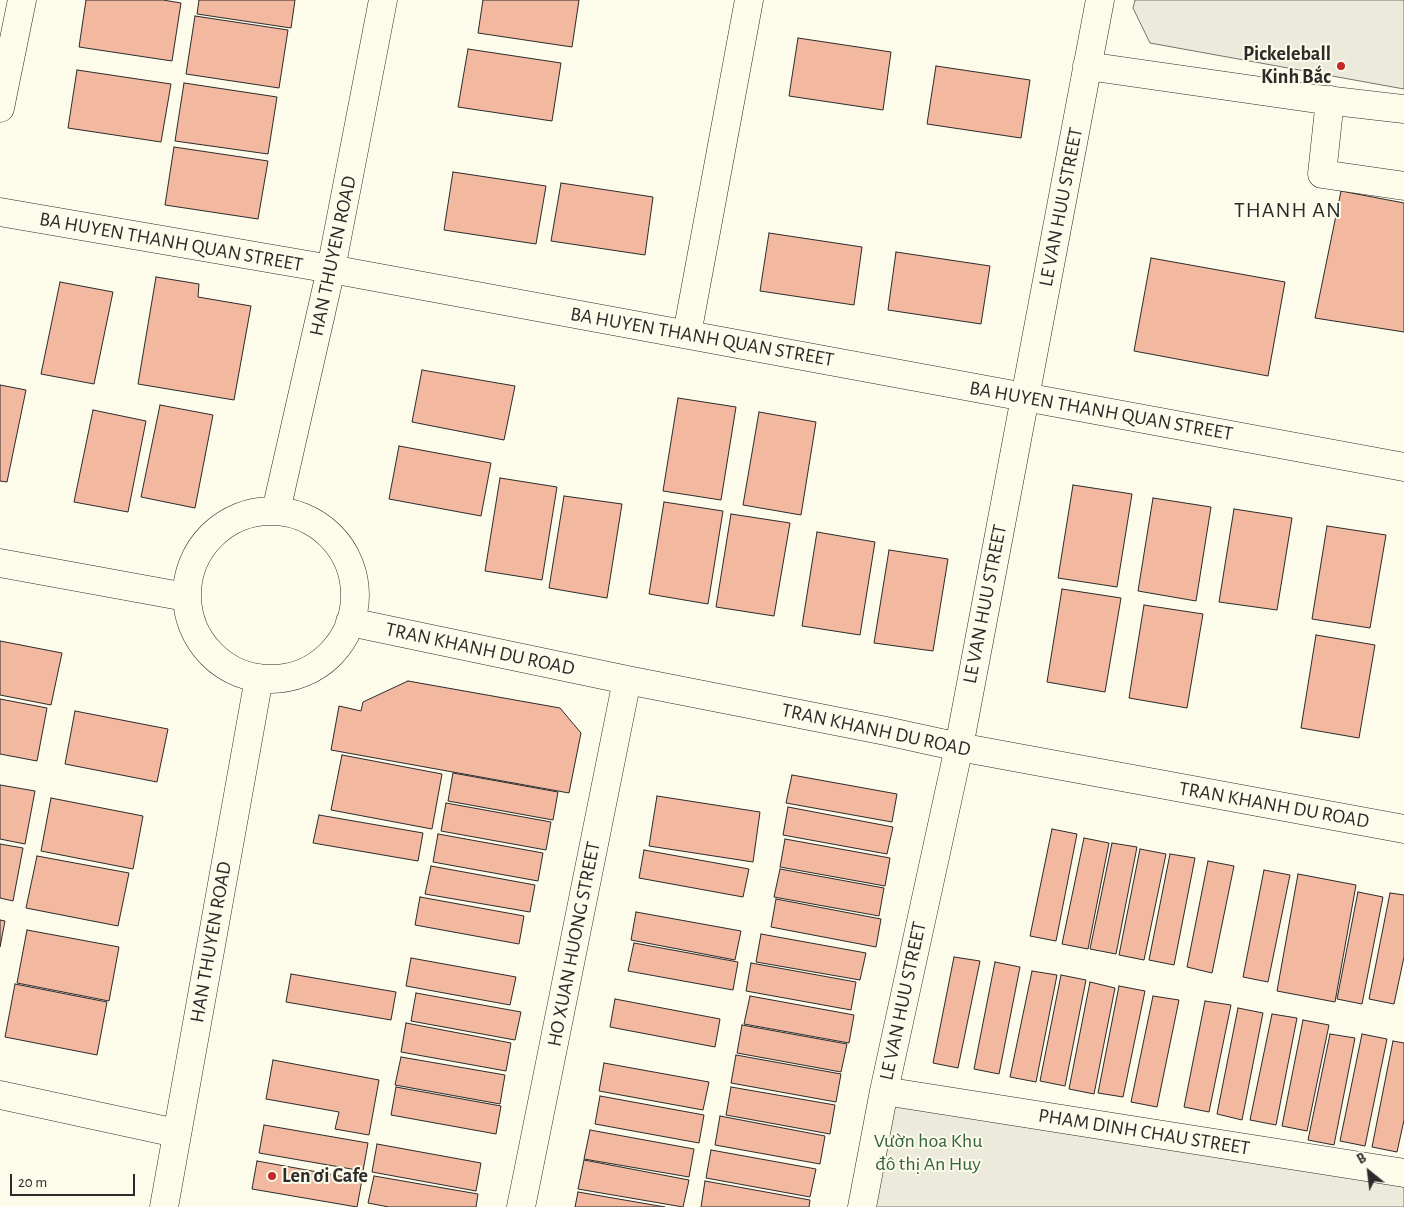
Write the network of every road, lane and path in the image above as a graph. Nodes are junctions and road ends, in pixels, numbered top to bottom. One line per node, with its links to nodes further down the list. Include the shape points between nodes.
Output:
1 (22, 0): 7 (street)
2 (383, 0): 11 (street, HAN THUYEN ROAD)
3 (749, 0): 12 (street)
4 (1100, 0): 5 (street, LE VAN HUU STREET)
5 (1087, 66): 6 (street); 13 (street, LE VAN HUU STREET)
6 (1330, 100): 8 (street); 9 (street, via 1322,174)
7 (0, 108)
8 (1404, 109)
9 (1404, 186)
10 (0, 212): 11 (street, BA HUYEN THANH QUAN STREET)
11 (331, 269): 12 (street, BA HUYEN THANH QUAN STREET); 15 (street, HAN THUYEN ROAD)
12 (687, 334): 13 (street, BA HUYEN THANH QUAN STREET)
13 (1026, 397): 14 (street, BA HUYEN THANH QUAN STREET); 21 (street, LE VAN HUU STREET)
14 (1404, 467)
15 (276, 511): 17 (street, via 240,517 208,538 190,570); 18 (street, via 315,522 336,540 349,562 355,589)
16 (0, 563): 17 (street)
17 (186, 597): 19 (street, via 195,631 209,652 230,668)
18 (350, 622): 19 (street, via 341,641 317,664 299,674); 20 (street, TRAN KHANH DU ROAD)
19 (259, 678): 25 (street, HAN THUYEN ROAD)
20 (626, 680): 21 (street, TRAN KHANH DU ROAD); 28 (street, HO XUAN HUONG STREET)
21 (959, 747): 22 (street, TRAN KHANH DU ROAD); 23 (street, LE VAN HUU STREET)
22 (1404, 829)
23 (884, 1091): 26 (street, PHAM DINH CHAU STREET); 29 (street, LE VAN HUU STREET)
24 (0, 1094): 25 (street)
25 (176, 1133): 27 (street, HAN THUYEN ROAD)
26 (1404, 1173)
27 (164, 1207)
28 (521, 1207)
29 (862, 1207)

